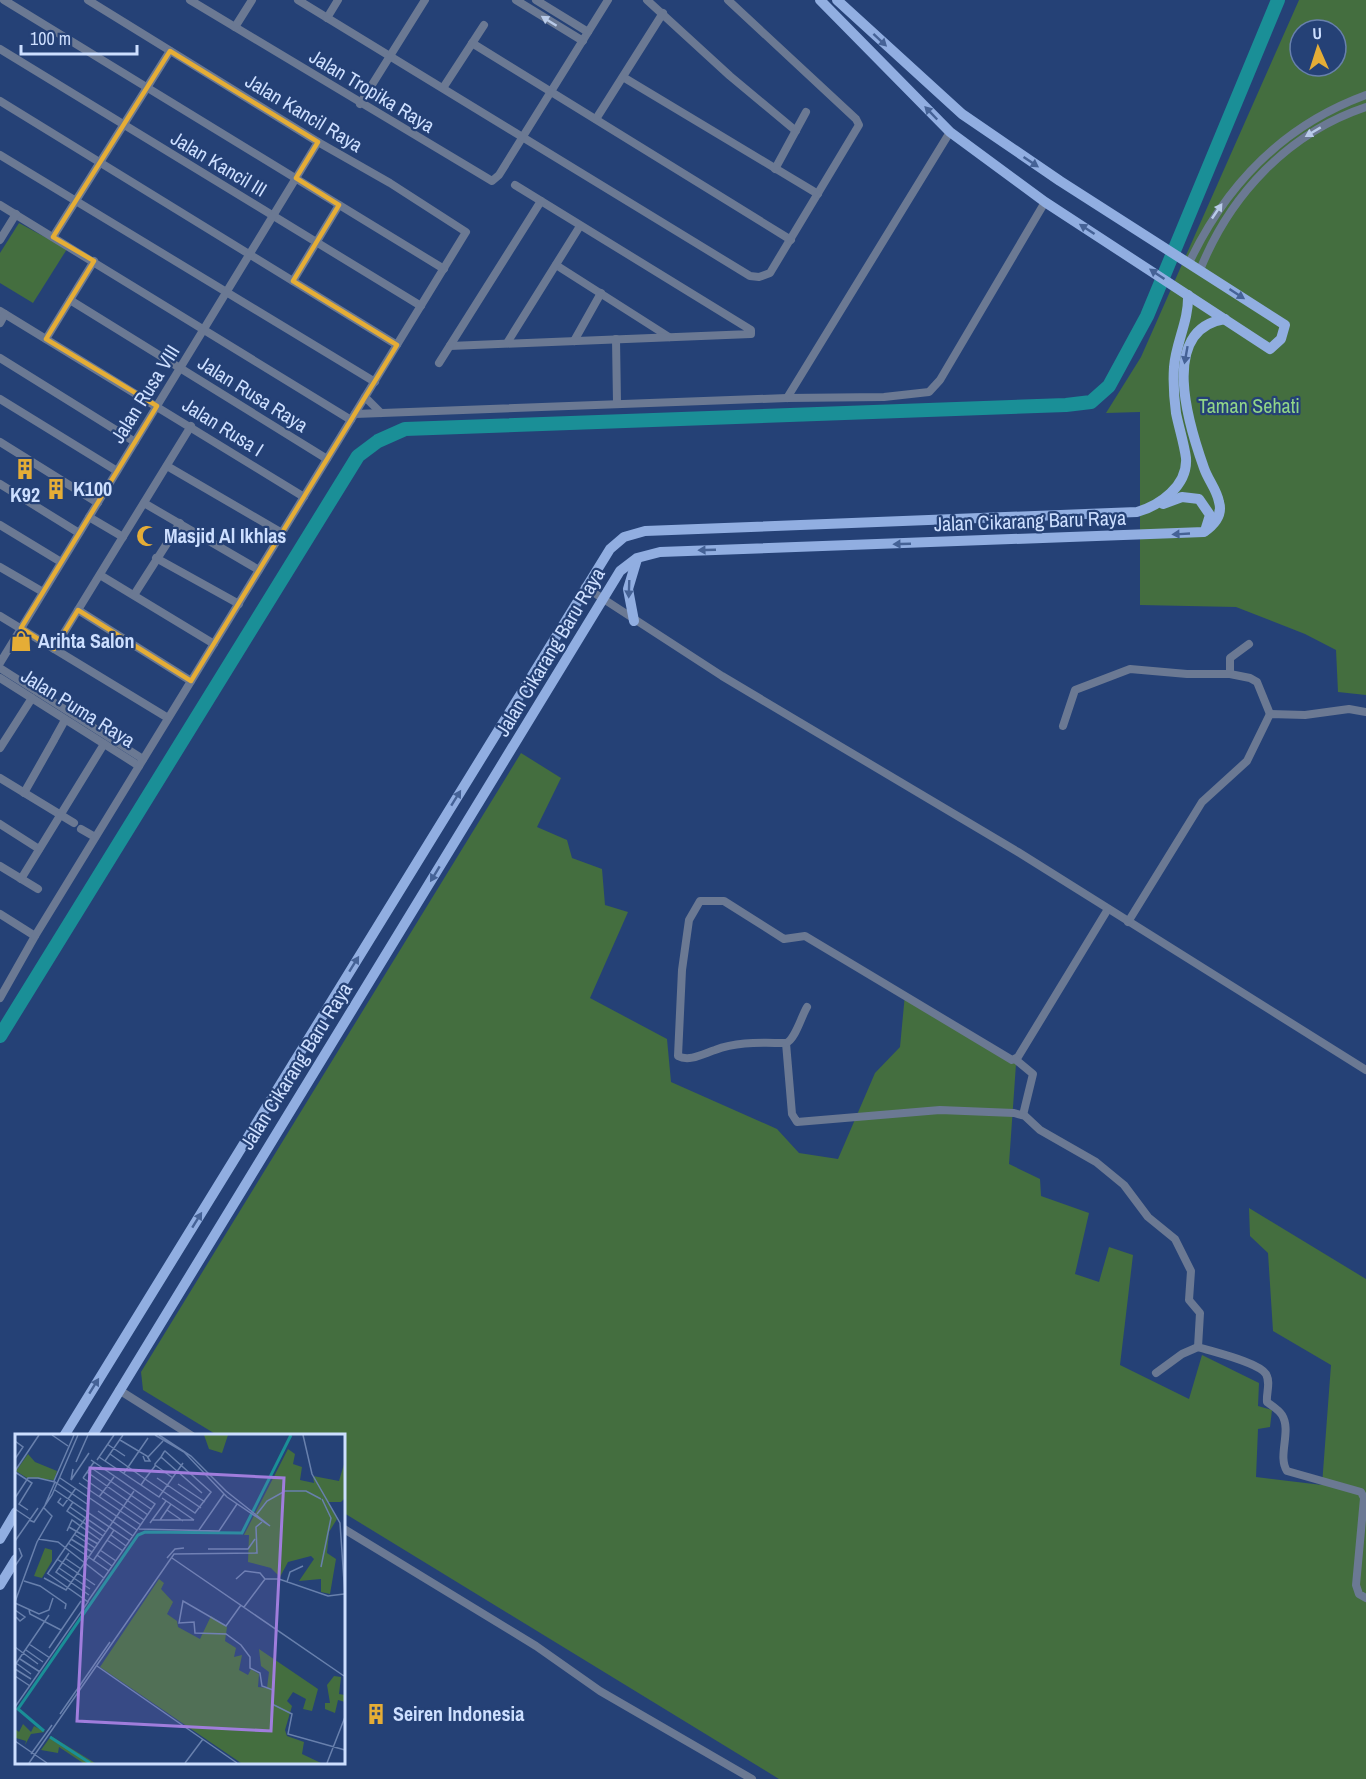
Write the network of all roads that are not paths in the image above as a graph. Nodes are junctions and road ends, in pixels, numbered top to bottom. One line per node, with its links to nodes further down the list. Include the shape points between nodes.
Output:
1 (4, 0): 26 (street)
2 (88, 0): 23 (street, Jalan Kancil Raya)
3 (190, 0): 18 (street, Jalan Tropika Raya)
4 (252, 0): 18 (street)
5 (298, 0): 16 (street)
6 (338, 0): 16 (street)
7 (425, 0): 24 (street)
8 (516, 0): 20 (street, one-way to 8)
9 (536, 0): 19 (street)
10 (608, 0): 19 (street)
11 (648, 0): 15 (street)
12 (728, 0): 45 (street, via 858,122 858,129)
13 (820, 0): 37 (main road, one-way to 13)
14 (837, 0): 60 (main road, one-way to 60, via 962,114)
15 (663, 13): 25 (street); 36 (street)
16 (327, 18): 24 (street)
17 (484, 25): 21 (street)
18 (236, 27): 31 (street, Jalan Tropika Raya)
19 (588, 32): 20 (street)
20 (583, 41): 28 (street)
21 (472, 43): 27 (street); 28 (street)
22 (0, 49): 35 (street, Jalan Kancil III)
23 (170, 51): 26 (street); 39 (street, Jalan Kancil Raya)
24 (390, 56): 27 (street); 31 (street)
25 (623, 77): 34 (street); 42 (street)
26 (147, 87): 35 (street); 43 (street)
27 (443, 88): 38 (street)
28 (551, 92): 34 (street); 38 (street)
29 (1366, 95): 60 (street, one-way to 29, via 1217,211 1254,165 1299,128)
30 (0, 101): 41 (street)
31 (360, 104): 38 (street, Jalan Tropika Raya, via 490,181 499,175)
32 (1366, 106): 63 (street, one-way to 63, via 1305,137 1265,169 1231,209)
33 (806, 112): 36 (street)
34 (596, 119): 56 (street)
35 (123, 125): 41 (street); 52 (street, Jalan Kancil III)
36 (796, 131): 42 (street)
37 (950, 132): 48 (main road); 86 (street)
38 (523, 137): 56 (street, via 750,276 770,273)
39 (318, 142): 43 (street, Jalan Rusa VIII); 62 (street, Jalan Kancil Raya, via 465,230)
40 (0, 155): 46 (street)
41 (100, 162): 46 (street); 58 (street)
42 (775, 169): 45 (street)
43 (296, 178): 50 (street); 52 (street, Jalan Rusa VIII)
44 (515, 185): 47 (street)
45 (818, 195): 56 (street)
46 (76, 200): 54 (street); 65 (street)
47 (541, 201): 53 (street); 80 (street)
48 (1045, 202): 67 (main road, one-way to 48); 86 (street, via 940,380 929,392 885,397)
49 (0, 205): 51 (street)
50 (339, 205): 57 (street); 62 (street)
51 (16, 214): 54 (street); 55 (street)
52 (272, 216): 57 (street, Jalan Kancil III); 58 (street, Jalan Rusa VIII)
53 (580, 226): 61 (street); 74 (street, via 751,332 747,336)
54 (53, 237): 59 (street)
55 (0, 240)
56 (791, 240)
57 (316, 243): 64 (street); 69 (street, Jalan Kancil III)
58 (248, 254): 64 (street); 65 (street, Jalan Rusa VIII)
59 (94, 261): 68 (street); 73 (street)
60 (1189, 263): 63 (main road)
61 (556, 265): 66 (street); 78 (street)
62 (444, 269): 69 (street)
63 (1200, 270): 71 (main road, one-way to 71, via 1286,325 1281,339 1270,349)
64 (292, 281): 79 (street)
65 (228, 291): 73 (street, Jalan Rusa VIII); 84 (street)
66 (601, 294): 74 (street); 77 (street)
67 (1188, 295): 71 (main road); 102 (main road, Jalan Cikarang Baru Raya, via 1173,382 1186,460 1184,474)
68 (70, 300): 75 (street); 83 (street, Jalan Rusa Raya)
69 (421, 306): 79 (street)
70 (3, 313): 72 (street); 75 (street, Jalan Rusa I)
71 (1225, 319): 106 (main road, one-way to 106, via 1204,324 1193,334 1185,351 1189,412 1205,470 1220,503 1218,520)
72 (0, 323)
73 (204, 329): 83 (street, Jalan Rusa VIII); 91 (street)
74 (669, 337): 76 (street)
75 (46, 339): 89 (street, Jalan Rusa I)
76 (616, 339): 77 (street); 88 (street)
77 (574, 340): 78 (street)
78 (507, 343): 80 (street)
79 (398, 345): 84 (street)
80 (450, 346): 82 (street)
81 (0, 358): 94 (street)
82 (439, 363)
83 (180, 368): 89 (street, Jalan Rusa VIII); 95 (street, Jalan Rusa Raya)
84 (375, 381): 85 (street)
85 (365, 397): 90 (street); 91 (street)
86 (787, 398): 88 (street)
87 (0, 399): 97 (street)
88 (617, 404): 90 (street)
89 (158, 405): 92 (street, Jalan Rusa I); 94 (street, Jalan Rusa VIII)
90 (381, 413): 91 (street)
91 (353, 417): 95 (street)
92 (191, 426): 96 (street); 99 (street, Jalan Rusa I)
93 (0, 442): 100 (street)
94 (135, 442): 97 (street, Jalan Rusa VIII)
95 (327, 459): 99 (street)
96 (167, 465): 101 (street); 108 (street)
97 (117, 471): 100 (street, Jalan Rusa VIII)
98 (0, 484): 107 (street)
99 (304, 497): 108 (street)
100 (98, 502): 103 (street, Jalan Rusa VIII)
101 (144, 502): 104 (street); 109 (street)
102 (1154, 508): 106 (main road, via 1182,497 1199,499 1210,515); 116 (main road, Jalan Cikarang Baru Raya, via 1125,513 645,531 624,537 610,549)
103 (89, 517): 107 (street, Jalan Rusa VIII); 109 (street)
104 (180, 523): 110 (street); 114 (street)
105 (0, 525): 112 (street)
106 (1204, 532): 111 (main road, Jalan Cikarang Baru Raya, one-way to 111, via 660,552)
107 (79, 533): 112 (street, Jalan Rusa VIII)
108 (282, 533): 114 (street)
109 (123, 537): 115 (street)
110 (156, 558): 118 (street); 120 (street)
111 (637, 558): 119 (main road, Jalan Cikarang Baru Raya, via 620,571); 123 (main road, one-way to 123, via 628,589)
112 (61, 562): 117 (street, Jalan Rusa VIII)
113 (0, 567): 117 (street)
114 (259, 570): 120 (street)
115 (100, 575): 118 (street); 121 (street)
116 (585, 587): 119 (street); 161 (main road, Jalan Cikarang Baru Raya, one-way to 116)
117 (43, 592): 124 (street, Jalan Rusa VIII)
118 (134, 596): 125 (street)
119 (604, 599): 123 (street); 162 (main road, Jalan Cikarang Baru Raya, one-way to 162)
120 (238, 604): 125 (street)
121 (78, 610): 127 (street); 132 (street)
122 (0, 616): 124 (street)
123 (634, 621): 151 (street)
124 (21, 628): 127 (street); 128 (street, Jalan Rusa VIII)
125 (214, 644): 132 (street)
126 (1249, 644): 130 (street, via 1230,658)
127 (54, 649): 136 (street)
128 (0, 663)
129 (0, 668): 141 (street)
130 (1230, 674): 135 (street, via 1257,682); 138 (street, via 1123,670 1075,690)
131 (0, 678): 133 (street, Jalan Puma Raya)
132 (191, 681): 136 (street)
133 (32, 698): 137 (street, Jalan Puma Raya); 140 (street)
134 (1366, 712): 135 (street, via 1348,709 1305,715)
135 (1270, 714): 153 (street, via 1247,761 1202,802)
136 (168, 718): 141 (street)
137 (65, 720): 139 (street, Jalan Puma Raya); 143 (street)
138 (1063, 726)
139 (104, 744): 141 (street, Jalan Puma Raya); 144 (street)
140 (0, 748)
141 (141, 762): 146 (street)
142 (0, 778): 143 (street)
143 (24, 793): 144 (street)
144 (59, 814): 146 (street); 147 (street)
145 (0, 824): 147 (street)
146 (95, 837): 154 (street)
147 (39, 849): 149 (street)
148 (0, 866): 149 (street)
149 (21, 879): 150 (street)
150 (38, 890)
151 (1108, 909): 153 (street); 158 (street)
152 (0, 914): 154 (street)
153 (1128, 922): 159 (street)
154 (35, 936): 155 (street)
155 (0, 998)
156 (807, 1007): 157 (street, via 794,1037)
157 (786, 1043): 158 (street, via 756,1042 685,1059 678,1056 688,920 700,901 724,901 784,939 805,936 1009,1059); 160 (street, via 792,1114 797,1122 940,1110)
158 (1015, 1059): 160 (street, via 1033,1074)
159 (1366, 1070)
160 (1023, 1115): 163 (street, via 1124,1185 1148,1217 1178,1243 1192,1277 1189,1300 1200,1313)
161 (239, 1150): 162 (main road); 166 (main road, Jalan Cikarang Baru Raya, one-way to 161)
162 (259, 1160): 165 (main road, Jalan Cikarang Baru Raya)
163 (1198, 1347): 164 (street); 174 (street, via 1252,1365 1266,1374 1267,1402 1282,1415 1284,1424 1287,1471 1362,1492 1356,1584 1359,1594)
164 (1156, 1373)
165 (119, 1390): 167 (main road, Jalan Cikarang Baru Raya); 168 (street)
166 (65, 1434)
167 (93, 1434)
168 (189, 1434)
169 (15, 1514): 171 (main road)
170 (345, 1530): 175 (street, via 536,1646 600,1691)
171 (0, 1539)
172 (15, 1561): 173 (main road)
173 (0, 1586)
174 (1366, 1598)
175 (752, 1779)

